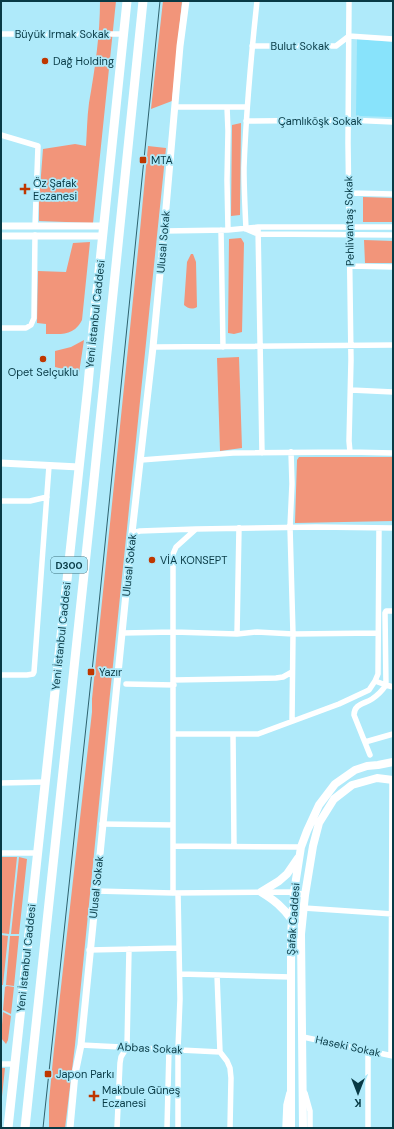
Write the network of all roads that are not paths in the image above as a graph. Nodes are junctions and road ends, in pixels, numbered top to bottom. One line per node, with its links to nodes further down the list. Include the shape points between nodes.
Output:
1 (127, 1): 7 (highway, Yeni İstanbul Caddesi / D300)
2 (143, 1): 121 (highway, Yeni İstanbul Caddesi / D300)
3 (186, 1): 11 (street, Ulusal Sokak)
4 (257, 1): 10 (street)
5 (349, 1): 8 (street, Pehlivantaş Sokak)
6 (1, 34): 7 (street, Büyük Irmak Sokak)
7 (123, 34): 28 (highway, Yeni İstanbul Caddesi / D300)
8 (349, 36): 9 (street); 10 (street, Bulut Sokak, via 336,46); 14 (street, Pehlivantaş Sokak)
9 (393, 40)
10 (252, 46): 13 (street)
11 (175, 107): 12 (street); 29 (street, Ulusal Sokak)
12 (227, 107): 13 (street); 27 (street)
13 (247, 107): 15 (street)
14 (348, 120): 15 (street, Çamlıköşk Sokak); 16 (street, Çamlıköşk Sokak); 18 (street, Pehlivantaş Sokak)
15 (246, 121): 25 (street)
16 (393, 122)
17 (1, 135): 21 (street, via 38,146)
18 (349, 193): 19 (street); 23 (street, Pehlivantaş Sokak)
19 (393, 194)
20 (1, 226): 21 (street)
21 (35, 226): 28 (street)
22 (258, 227): 23 (street); 25 (street); 30 (street)
23 (349, 227): 24 (street); 33 (street, Pehlivantaş Sokak)
24 (393, 227)
25 (246, 229): 27 (street); 30 (street)
26 (221, 230): 27 (street); 29 (street); 40 (street)
27 (228, 230)
28 (103, 231): 32 (street); 52 (highway, Yeni İstanbul Caddesi / D300)
29 (164, 231): 42 (street, Ulusal Sokak)
30 (258, 234): 33 (street); 41 (street)
31 (393, 234): 33 (street)
32 (35, 235): 34 (street); 37 (street, via 34,318 31,325 26,328)
33 (349, 235): 35 (street, Pehlivantaş Sokak)
34 (1, 236)
35 (350, 266): 36 (street); 38 (street, Pehlivantaş Sokak)
36 (393, 267)
37 (1, 328)
38 (351, 345): 39 (street); 41 (street); 43 (street, Pehlivantaş Sokak)
39 (393, 345)
40 (223, 346): 41 (street); 42 (street)
41 (260, 346): 48 (street)
42 (153, 347): 49 (street, Ulusal Sokak)
43 (351, 390): 44 (street); 46 (street, Pehlivantaş Sokak)
44 (393, 392)
45 (291, 452): 46 (street); 48 (street); 55 (street)
46 (350, 452): 47 (street)
47 (393, 452)
48 (262, 453): 49 (street)
49 (141, 460): 60 (street, Ulusal Sokak)
50 (1, 463): 51 (street)
51 (49, 466): 52 (street); 53 (street)
52 (79, 467): 82 (highway, Yeni İstanbul Caddesi / D300)
53 (47, 497): 54 (street, via 27,501); 68 (street, via 34,672 27,675)
54 (1, 501)
55 (290, 527): 56 (street); 57 (street); 66 (street)
56 (239, 528): 59 (street); 65 (street)
57 (379, 528): 58 (street); 64 (street)
58 (393, 528)
59 (196, 529): 60 (street); 62 (street, via 176,547 173,554)
60 (132, 533): 63 (street, Ulusal Sokak)
61 (393, 611): 72 (street, via 385,613)
62 (174, 632): 63 (street); 65 (street); 70 (street)
63 (123, 633): 84 (street, Ulusal Sokak)
64 (378, 633): 66 (street); 69 (street, via 378,674)
65 (237, 634): 66 (street)
66 (293, 634): 67 (street)
67 (292, 672): 70 (street, via 276,678); 74 (street)
68 (1, 675)
69 (375, 681): 72 (street); 74 (street, via 369,690)
70 (174, 682): 71 (street); 75 (street)
71 (126, 684)
72 (386, 685): 73 (street); 78 (street, via 380,693 354,710)
73 (393, 687)
74 (292, 721): 76 (street, via 258,734)
75 (174, 734): 76 (street); 85 (street)
76 (233, 734): 87 (street)
77 (393, 734): 78 (street)
78 (365, 742): 79 (street)
79 (370, 755)
80 (393, 763): 88 (main road, Şafak Caddesi, via 355,770 335,784 318,805)
81 (393, 780): 89 (street); 97 (main road, Şafak Caddesi, via 377,778 352,785 334,799 319,823)
82 (46, 782): 83 (street); 91 (highway, Yeni İstanbul Caddesi / D300)
83 (1, 783)
84 (102, 824): 85 (street); 93 (street, Ulusal Sokak)
85 (173, 825): 86 (street)
86 (174, 846): 87 (street); 96 (street)
87 (234, 846): 88 (street)
88 (301, 847): 92 (main road, Şafak Caddesi)
89 (393, 850): 99 (street)
90 (1, 853): 91 (street)
91 (37, 853): 117 (highway, Yeni İstanbul Caddesi / D300)
92 (299, 856): 94 (main road, via 283,878); 95 (main road, Şafak Caddesi)
93 (96, 891): 96 (street); 103 (street, Ulusal Sokak)
94 (261, 892): 95 (street); 96 (street); 100 (main road, via 274,900)
95 (294, 892): 97 (street); 100 (main road, Şafak Caddesi)
96 (176, 893): 101 (street)
97 (304, 895): 98 (main road, Şafak Caddesi)
98 (304, 908): 99 (street); 108 (main road, Şafak Caddesi)
99 (393, 914): 107 (street)
100 (292, 920): 106 (main road, Şafak Caddesi)
101 (179, 948): 102 (street); 104 (street)
102 (129, 949): 103 (street); 110 (street)
103 (90, 950): 109 (street, Ulusal Sokak)
104 (180, 974): 105 (street); 112 (street)
105 (217, 975): 106 (street); 114 (street)
106 (291, 977): 118 (main road, Şafak Caddesi)
107 (392, 1012): 115 (street)
108 (303, 1036): 113 (street, Haseki Sokak); 119 (main road, Şafak Caddesi)
109 (81, 1046): 110 (street, Abbas Sokak); 122 (street, Ulusal Sokak, via 75,1074)
110 (127, 1047): 111 (street, Abbas Sokak); 123 (street, via 120,1063)
111 (169, 1049): 112 (street, Abbas Sokak); 124 (street)
112 (178, 1049): 114 (street, Abbas Sokak); 125 (street)
113 (368, 1051): 115 (street, Haseki Sokak); 131 (street)
114 (220, 1052): 126 (street, via 230,1068)
115 (392, 1056)
116 (1, 1064): 117 (street)
117 (14, 1064): 120 (highway, Yeni İstanbul Caddesi / D300)
118 (291, 1087): 127 (street, via 286,1105); 128 (main road, Şafak Caddesi)
119 (304, 1089): 129 (main road, Şafak Caddesi); 130 (street, via 310,1111)
120 (8, 1128)
121 (25, 1128)
122 (70, 1128)
123 (117, 1128)
124 (167, 1128)
125 (178, 1128)
126 (230, 1128)
127 (285, 1128)
128 (291, 1128)
129 (303, 1128)
130 (310, 1128)
131 (368, 1128)

